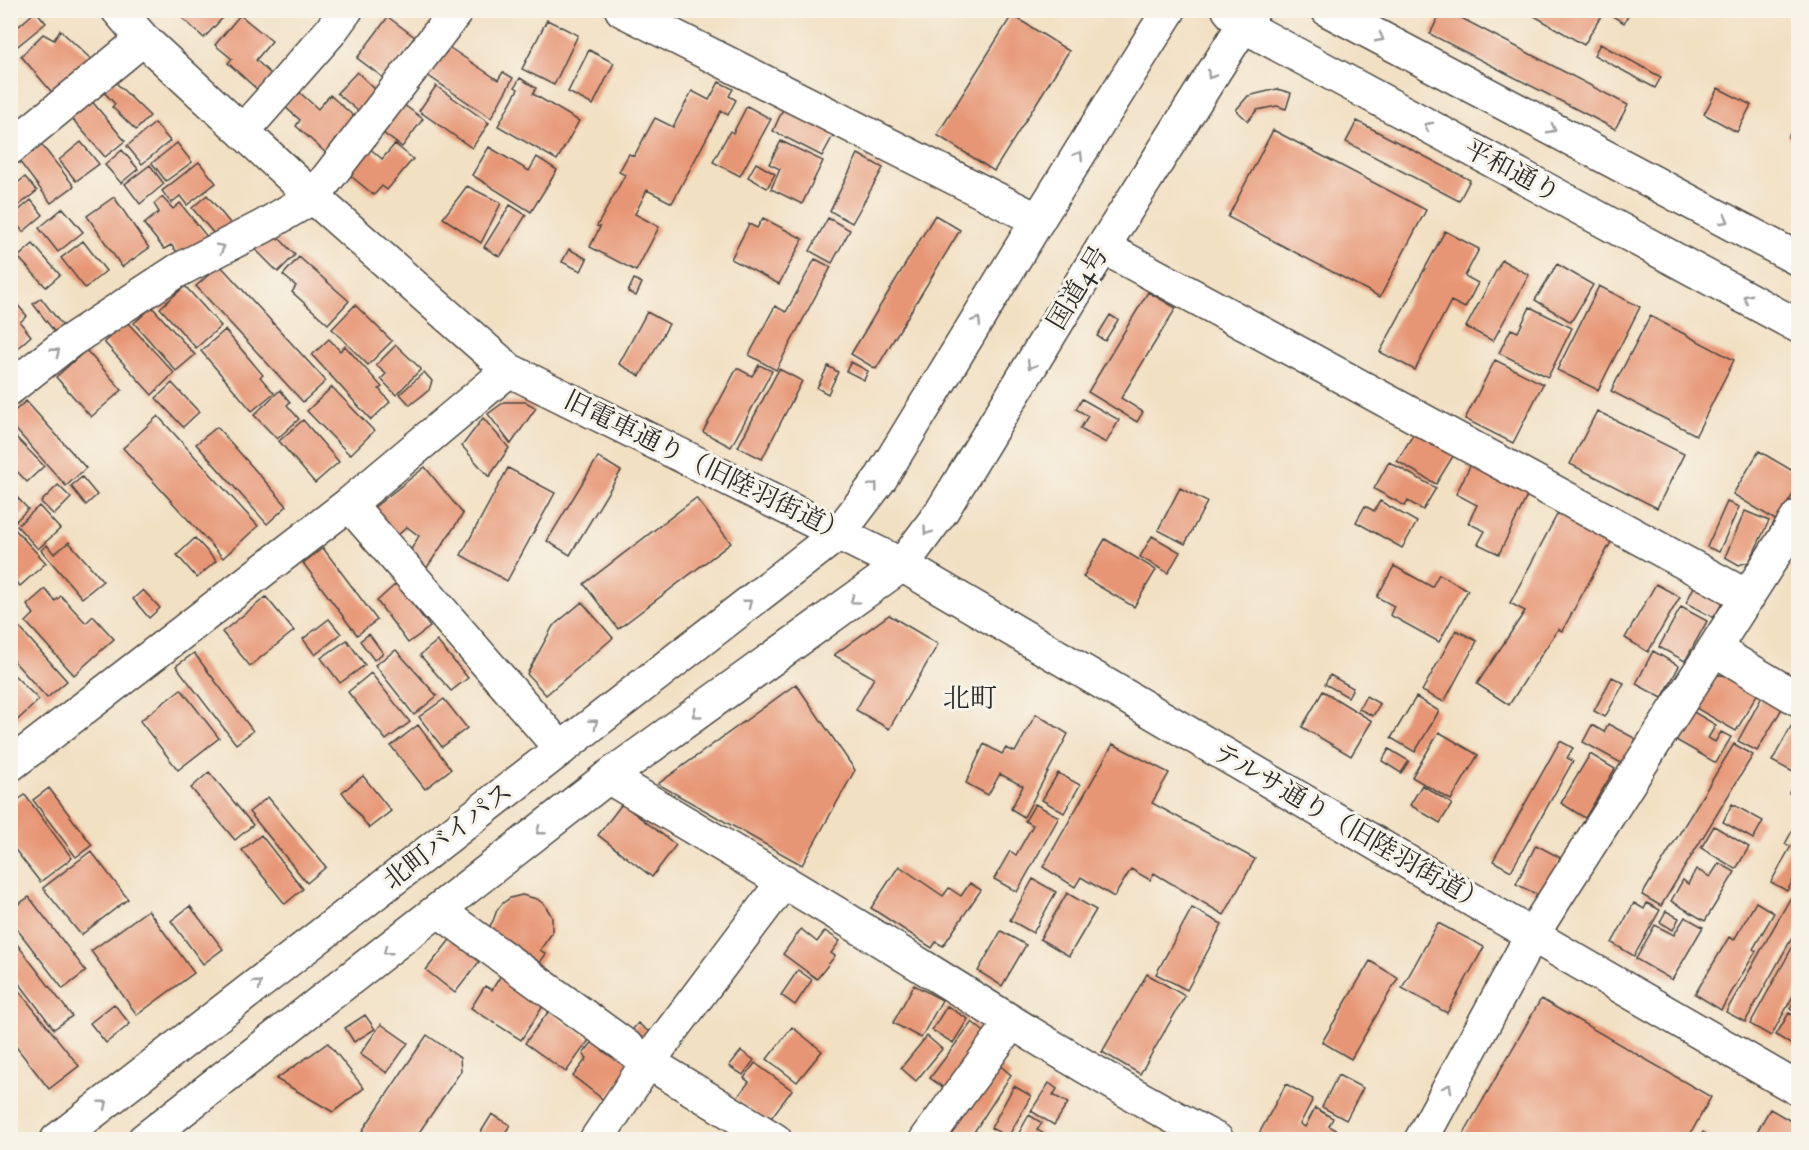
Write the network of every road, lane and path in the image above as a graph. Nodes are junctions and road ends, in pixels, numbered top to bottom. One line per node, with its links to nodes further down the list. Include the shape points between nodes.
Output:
1 (118, 10): 8 (main road, 旧電車通り（旧陸羽街道）)
2 (346, 10): 9 (main road)
3 (457, 10): 11 (main road)
4 (622, 10): 12 (main road)
5 (1169, 10): 12 (main road, one-way to 5)
6 (1328, 10): 14 (main road, one-way to 14)
7 (1241, 15): 13 (main road, 国道4号, one-way to 13); 15 (main road, 平和通り, one-way to 7)
8 (143, 39): 9 (main road, 旧電車通り（旧陸羽街道）); 10 (main road)
9 (243, 131): 11 (main road, 旧電車通り（旧陸羽街道）)
10 (10, 148)
11 (313, 197): 16 (main road, 旧電車通り（旧陸羽街道）); 17 (main road, one-way to 11, via 177,271)
12 (1038, 220): 20 (main road, one-way to 12, via 881,478)
13 (1103, 247): 21 (main road, 国道4号, one-way to 21, via 942,511); 22 (main road)
14 (1798, 259)
15 (1798, 326)
16 (509, 370): 18 (main road); 20 (main road, 旧電車通り（旧陸羽街道）)
17 (13, 381)
18 (349, 504): 25 (main road); 26 (main road)
19 (1798, 517): 22 (main road)
20 (839, 532): 21 (main road, 旧電車通り（旧陸羽街道）); 25 (main road, 北町バイパス, one-way to 20)
21 (902, 565): 27 (main road, 北町バイパス, one-way to 27); 30 (main road, テルサ通り（旧陸羽街道）)
22 (1748, 597): 23 (main road)
23 (1714, 649): 24 (main road); 30 (main road)
24 (1798, 699)
25 (561, 748): 35 (main road, 北町バイパス, one-way to 25)
26 (10, 765)
27 (608, 777): 28 (main road); 29 (main road, 北町バイパス, one-way to 29)
28 (784, 881): 31 (main road); 32 (main road)
29 (438, 911): 32 (main road); 36 (main road, 北町バイパス, one-way to 36)
30 (1532, 935): 33 (main road, テルサ通り（旧陸羽街道）); 41 (main road, one-way to 30)
31 (1012, 1022): 34 (main road); 39 (main road)
32 (648, 1062): 37 (main road); 38 (main road)
33 (1798, 1089)
34 (1174, 1130): 40 (main road)
35 (57, 1140)
36 (144, 1140)
37 (596, 1140)
38 (775, 1140)
39 (926, 1140)
40 (1217, 1140)
41 (1420, 1140)

